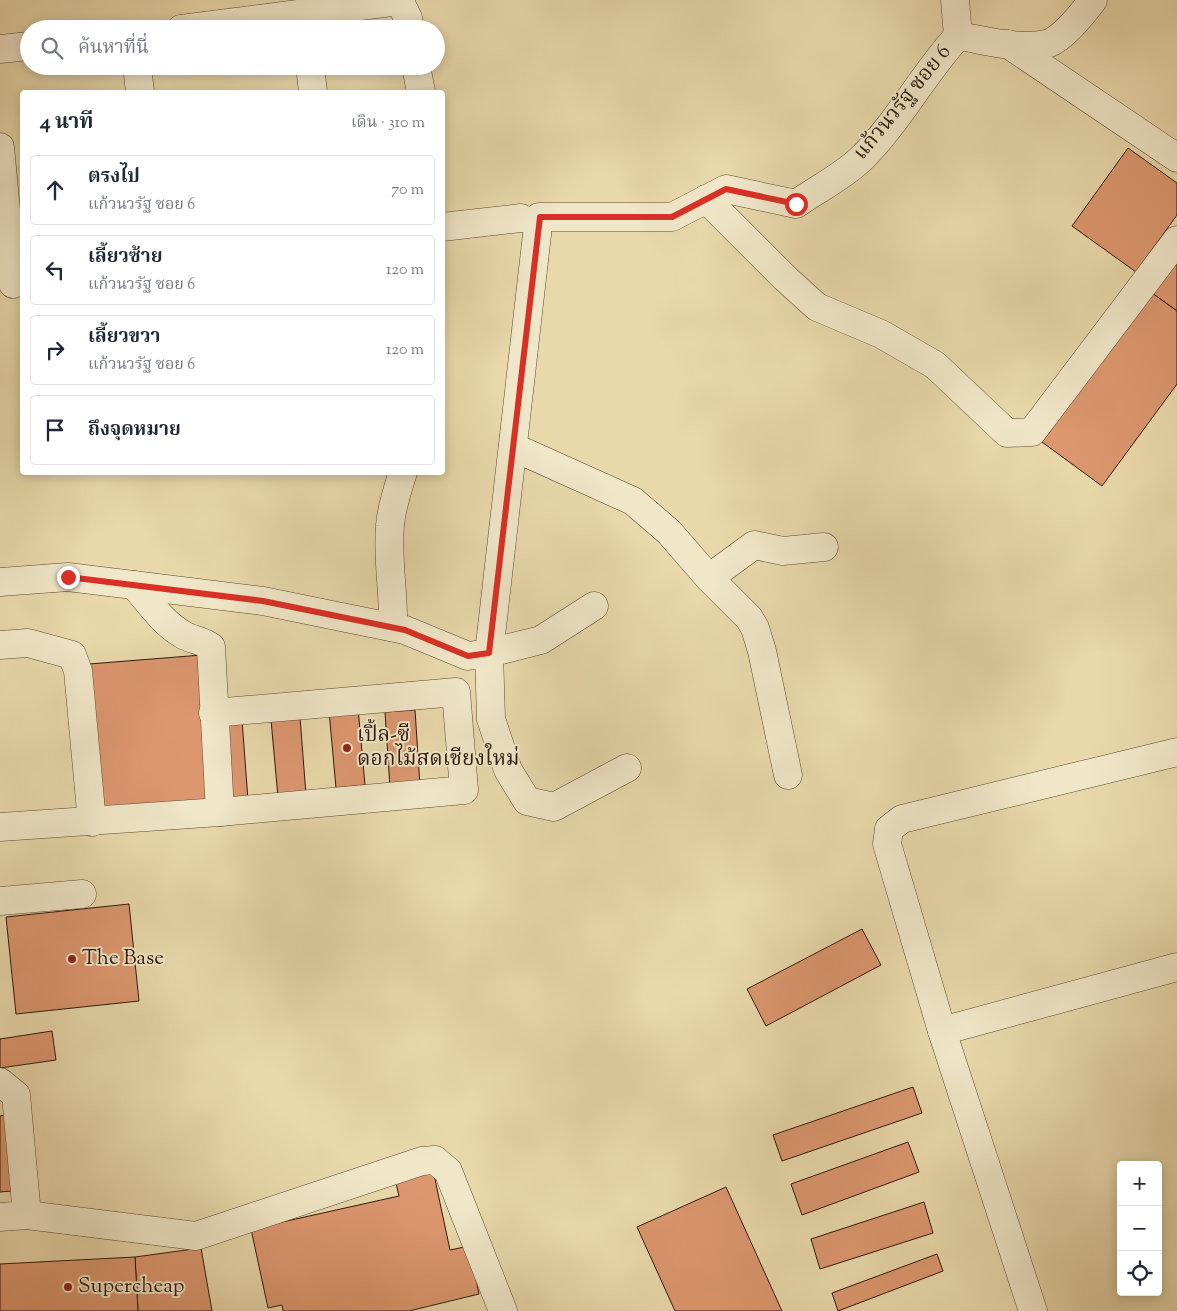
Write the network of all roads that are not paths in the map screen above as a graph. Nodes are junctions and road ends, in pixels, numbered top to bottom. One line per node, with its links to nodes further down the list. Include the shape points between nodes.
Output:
1 (955, 0): 6 (street)
2 (1093, 0): 7 (street, แก้วนวรัฐ ซอย 6, via 1075,23 1047,44)
3 (399, 1): 4 (street); 5 (street)
4 (313, 20)
5 (408, 20)
6 (958, 36): 7 (street, แก้วนวรัฐ ซอย 6); 18 (street, แก้วนวรัฐ ซอย 6, via 936,60 899,115 861,160 796,204 726,189)
7 (1008, 44): 17 (street)
8 (20, 47): 9 (street)
9 (0, 50)
10 (138, 75): 13 (street)
11 (311, 75): 14 (street)
12 (418, 75): 15 (street)
13 (140, 90)
14 (314, 90)
15 (421, 90)
16 (0, 147): 22 (street)
17 (1173, 149)
18 (706, 199): 21 (street, via 817,307 881,334 935,365 1007,433 1032,432); 23 (street, แก้วนวรัฐ ซอย 6, via 672,217 540,217)
19 (522, 218): 20 (street)
20 (445, 227)
21 (1177, 240)
22 (12, 284)
23 (513, 447): 26 (street, via 633,501 669,532); 32 (street, แก้วนวรัฐ ซอย 6)
24 (401, 475): 30 (street, via 390,524)
25 (824, 547): 26 (street, via 782,551 754,545)
26 (709, 578): 36 (street, via 755,628)
27 (0, 582): 28 (street, via 68,577)
28 (134, 585): 30 (street, via 263,601); 33 (street, via 177,630 211,647)
29 (594, 606): 32 (street, via 541,640)
30 (393, 627): 32 (street, via 468,656)
31 (0, 645): 38 (street, via 28,643 72,655 78,671)
32 (489, 653): 35 (street, แก้วนวรัฐ ซอย 6, via 491,719 508,770 527,801 554,808)
33 (213, 713): 37 (street); 37 (street, via 456,692 464,790)
34 (1177, 752): 43 (street, via 902,819 889,829 887,844)
35 (627, 768)
36 (788, 775)
37 (220, 812): 38 (street)
38 (92, 822): 39 (street)
39 (0, 827)
40 (82, 894): 41 (street)
41 (0, 901)
42 (1177, 967): 43 (street)
43 (942, 1031): 48 (street)
44 (0, 1082): 45 (street, via 16,1095)
45 (27, 1215): 46 (street); 47 (street, via 196,1236 422,1161 435,1160 448,1171)
46 (0, 1217)
47 (502, 1311)
48 (1033, 1311)

